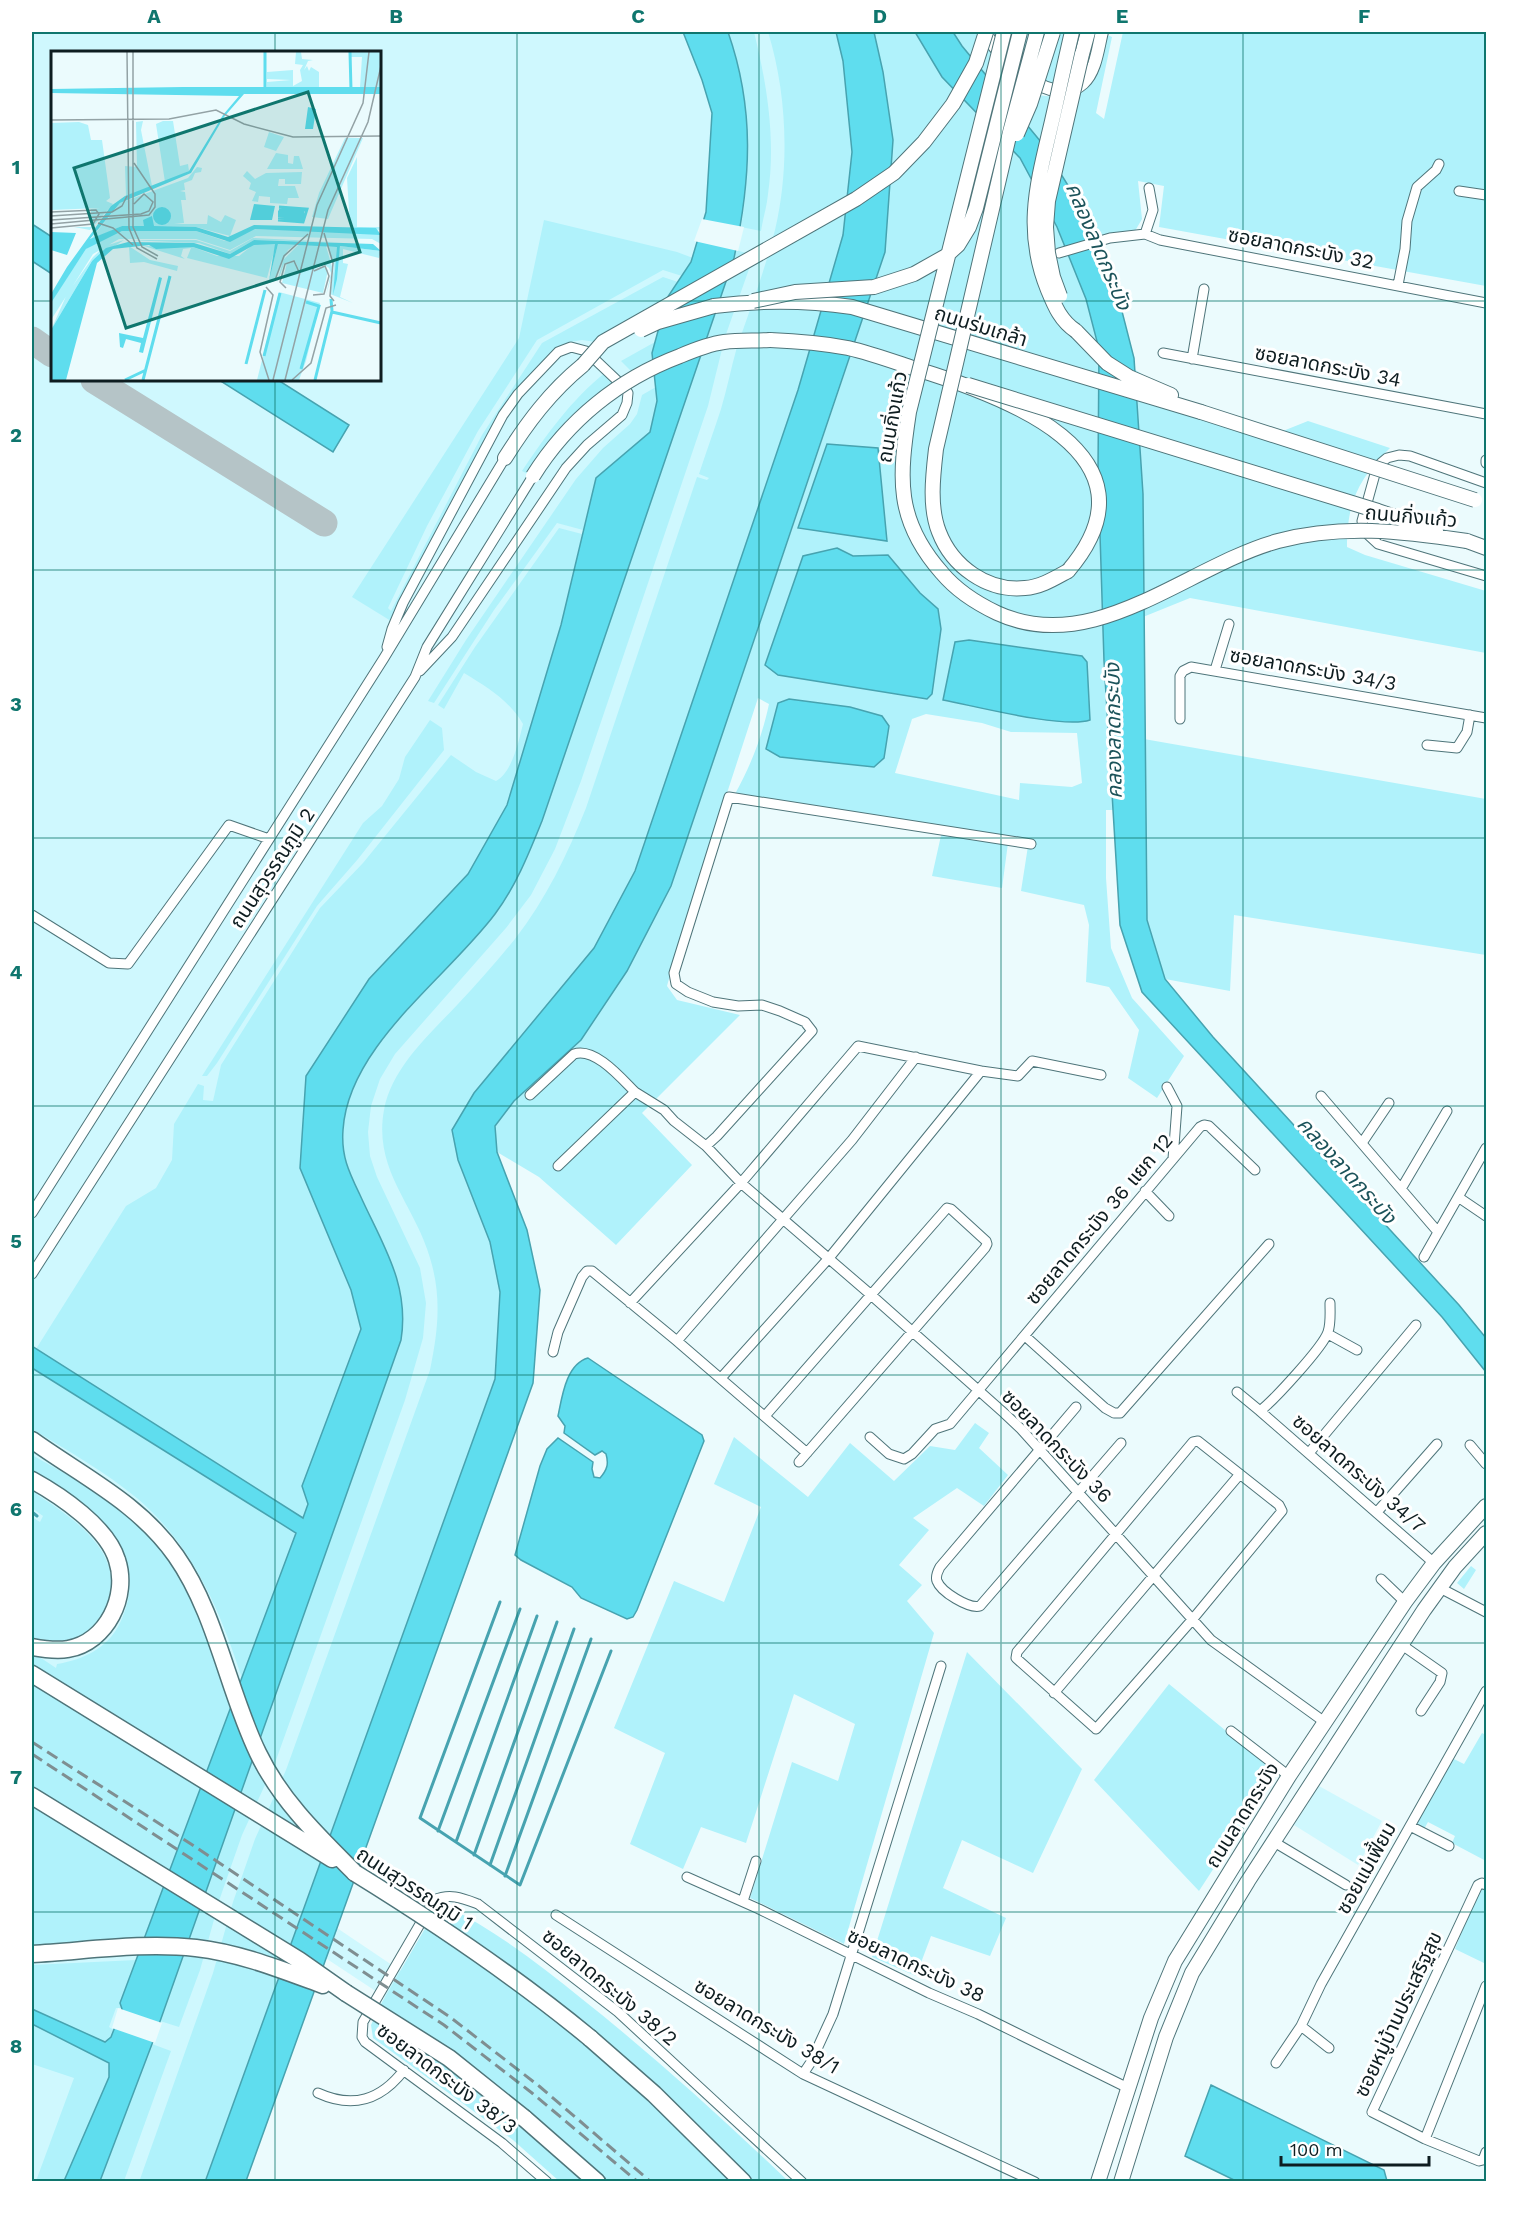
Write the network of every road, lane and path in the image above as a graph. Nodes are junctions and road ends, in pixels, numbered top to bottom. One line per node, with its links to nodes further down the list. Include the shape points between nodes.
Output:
1 (986, 32): 8 (main road, via 995,48 1033,84 1049,90 1072,90 1082,85 1092,71); 23 (main road, bridge, via 976,63 953,104 894,172 856,199 603,342)
2 (1004, 32): 31 (main road, ถนนกิ่งแก้ว, bridge, via 909,412 901,476 906,512 919,542 954,587 1008,618 1063,626 1121,612 1244,552 1278,541 1338,531 1381,530)
3 (1020, 32): 18 (main road, bridge, via 976,208 958,245 932,265 894,282 795,292)
4 (1036, 32): 9 (main road, bridge)
5 (1053, 32): 9 (main road, bridge, via 1030,104)
6 (1072, 32): 20 (main road, bridge, via 1037,185 1034,224 1042,276 1061,316)
7 (1088, 32): 20 (main road, bridge, via 1048,201 1046,227 1053,277)
8 (1102, 32)
9 (1004, 164): 24 (main road, bridge, via 936,449 932,476 934,504 938,530 963,568 982,580 1004,586 1025,588 1046,583 1068,571 1083,553 1095,528 1099,499 1091,469 1074,445 1052,427)
10 (1439, 164): 16 (street, via 1417,187 1407,220)
11 (1149, 188): 14 (street, via 1153,210)
12 (1459, 191): 13 (street)
13 (1486, 195)
14 (1145, 234): 15 (street, ซอยลาดกระบัง 32, via 1110,238); 16 (street, ซอยลาดกระบัง 32)
15 (1059, 253)
16 (1398, 285): 19 (street, ซอยลาดกระบัง 32)
17 (1204, 289): 22 (street)
18 (753, 301): 23 (main road, ถนนร่มเกล้า, bridge, via 714,306 658,322); 25 (main road, ถนนร่มเกล้า, bridge, via 852,307)
19 (1486, 303)
20 (1076, 331): 25 (main road, via 1107,363)
21 (1163, 353): 22 (street, ซอยลาดกระบัง 34)
22 (1192, 359): 26 (street, ซอยลาดกระบัง 34)
23 (583, 365): 27 (main road, ถนนร่มเกล้า, via 545,401)
24 (968, 385): 28 (main road, bridge, via 848,348 770,340 723,342 653,367 614,390 566,432); 31 (main road, bridge)
25 (1201, 412): 30 (main road, ถนนร่มเกล้า, bridge)
26 (1486, 414)
27 (505, 458): 35 (street, ถนนสุวรรณภูมิ 2)
28 (533, 476): 37 (street, ถนนสุวรรณภูมิ 2, via 428,647)
29 (1486, 483): 33 (street, via 1410,456 1387,458 1375,474 1362,521 1364,531 1378,544)
30 (1486, 503)
31 (1467, 541): 32 (main road)
32 (1486, 548)
33 (1486, 576)
34 (1229, 624): 36 (street)
35 (384, 658): 37 (street, via 397,616 503,415 558,352 571,347 586,351 626,388 624,412 566,468 452,637); 42 (street, ถนนสุวรรณภูมิ 2)
36 (1215, 670): 38 (street, ซอยลาดกระบัง 34/3); 40 (street, ซอยลาดกระบัง 34/3, via 1182,670)
37 (415, 677): 72 (street, ถนนสุวรรณภูมิ 2)
38 (1470, 715): 39 (street, ซอยลาดกระบัง 34/3); 41 (street, via 1467,732 1457,748)
39 (1486, 718)
40 (1180, 719)
41 (1427, 746)
42 (269, 839): 44 (street, via 229,825 128,964 110,963); 64 (street, ถนนสุวรรณภูมิ 2)
43 (1031, 844): 55 (street, via 729,797 674,973 676,984 713,1002 762,1005 780,1011 805,1022 812,1031)
44 (32, 915)
45 (916, 1057): 46 (street); 60 (street, via 858,1046); 67 (street)
46 (981, 1071): 47 (street, via 1018,1076 1032,1061); 71 (street)
47 (1101, 1075)
48 (1167, 1087): 57 (street, via 1177,1106)
49 (635, 1092): 50 (street, ซอยลาดกระบัง 36, via 595,1056 580,1052); 55 (street, ซอยลาดกระบัง 36, via 654,1101); 58 (street)
50 (530, 1095)
51 (1321, 1096): 54 (street)
52 (1389, 1102): 54 (street)
53 (1447, 1111): 61 (street)
54 (1362, 1143): 61 (street)
55 (706, 1146): 60 (street, ซอยลาดกระบัง 36)
56 (1486, 1148): 63 (street)
57 (1173, 1159): 59 (street, ซอยลาดกระบัง 36 แยก 12, via 1204,1125); 62 (street, ซอยลาดกระบัง 36 แยก 12)
58 (558, 1166)
59 (1255, 1170)
60 (741, 1183): 67 (street, ซอยลาดกระบัง 36); 74 (street)
61 (1401, 1189): 68 (street)
62 (1145, 1191): 65 (street); 79 (street, ซอยลาดกระบัง 36 แยก 12)
63 (1458, 1197): 66 (street); 68 (street)
64 (32, 1212)
65 (1169, 1216)
66 (1486, 1216)
67 (785, 1220): 71 (street, ซอยลาดกระบัง 36); 80 (street)
68 (1438, 1232): 70 (street)
69 (1269, 1245): 79 (street, via 1119,1413 1105,1408)
70 (1424, 1257)
71 (829, 1258): 73 (street, ซอยลาดกระบัง 36); 83 (street)
72 (32, 1274)
73 (870, 1294): 77 (street, ซอยลาดกระบัง 36); 77 (street, via 947,1208 951,1209 987,1244); 88 (street)
74 (630, 1303): 80 (street); 82 (street, via 599,1275 586,1271)
75 (1330, 1304): 78 (street)
76 (1416, 1325): 97 (street)
77 (913, 1332): 84 (street, ซอยลาดกระบัง 36); 96 (street)
78 (1328, 1334): 81 (street); 87 (street, ซอยลาดกระบัง 34/7, via 1274,1401)
79 (1025, 1336): 84 (street, ซอยลาดกระบัง 36 แยก 12)
80 (677, 1341): 83 (street)
81 (1357, 1350)
82 (553, 1352)
83 (720, 1378): 88 (street)
84 (978, 1391): 89 (street, ซอยลาดกระบัง 36 แยก 12, via 950,1424 935,1429 908,1458 890,1454); 95 (street, ซอยลาดกระบัง 36, via 1021,1429)
85 (1237, 1392): 87 (street, ซอยลาดกระบัง 34/7)
86 (1076, 1407): 95 (street)
87 (1260, 1411): 97 (street, ซอยลาดกระบัง 34/7)
88 (765, 1416): 96 (street)
89 (870, 1437)
90 (32, 1440): 98 (highway)
91 (1121, 1443): 103 (street)
92 (1437, 1444): 105 (street)
93 (1470, 1446): 100 (street)
94 (32, 1447): 98 (highway)
95 (1039, 1451): 103 (street, ซอยลาดกระบัง 36); 103 (street, via 940,1567 938,1583 971,1607 980,1606)
96 (807, 1453): 99 (street)
97 (1309, 1453): 105 (street, ซอยลาดกระบัง 34/7)
98 (56, 1458): 131 (highway, via 119,1497 176,1556 206,1614 244,1722 270,1775 304,1822)
99 (800, 1462)
100 (1486, 1464)
101 (1240, 1474): 107 (street, via 1203,1444 1193,1442); 109 (street); 114 (street, via 1282,1511)
102 (32, 1480): 116 (highway, via 76,1509 106,1539 117,1560 120,1583 117,1604 107,1625 88,1641 68,1649)
103 (1077, 1493): 107 (street, ซอยลาดกระบัง 36)
104 (1486, 1506): 108 (main road, ถนนลาดกระบัง)
105 (1377, 1512): 108 (street, ซอยลาดกระบัง 34/7)
106 (1486, 1533): 111 (main road, ถนนลาดกระบัง)
107 (1116, 1535): 109 (street, ซอยลาดกระบัง 36); 120 (street, via 1017,1652 1016,1658)
108 (1434, 1563): 112 (main road, ถนนลาดกระบัง)
109 (1154, 1577): 114 (street, ซอยลาดกระบัง 36); 120 (street)
110 (1381, 1579): 112 (street)
111 (1440, 1588): 113 (street); 115 (main road, ถนนลาดกระบัง)
112 (1405, 1602): 122 (main road, ถนนลาดกระบัง)
113 (1486, 1612)
114 (1192, 1620): 120 (street, via 1096,1729); 122 (street, ซอยลาดกระบัง 36, via 1221,1649)
115 (1402, 1645): 121 (street, via 1442,1673); 124 (main road, ถนนลาดกระบัง)
116 (32, 1647)
117 (941, 1666): 138 (street)
118 (32, 1674): 131 (highway, ถนนสุวรรณภูมิ 1)
119 (1486, 1691): 127 (street, ซอยแม่เฟี้ยม)
120 (1054, 1693)
121 (1421, 1711)
122 (1326, 1723): 124 (main road); 125 (main road, ถนนลาดกระบัง)
123 (1231, 1731): 125 (street)
124 (1342, 1736): 128 (main road, ถนนลาดกระบัง)
125 (1289, 1776): 147 (main road, ถนนลาดกระบัง, via 1175,1961 1150,2018)
126 (32, 1796): 141 (highway)
127 (1410, 1826): 129 (street); 142 (street, ซอยแม่เฟี้ยม)
128 (1274, 1842): 133 (street); 150 (main road, ถนนลาดกระบัง, via 1182,1992)
129 (1449, 1846)
130 (756, 1861): 135 (street)
131 (355, 1873): 155 (highway, ถนนสุวรรณภูมิ 1, bridge, via 558,2011 633,2075)
132 (687, 1877): 135 (street, ซอยลาดกระบัง 38)
133 (1346, 1885)
134 (1486, 1885): 151 (street, ซอยหมู่บ้านประเสริฐสุข, via 1478,1885 1372,2112)
135 (743, 1901): 138 (street, ซอยลาดกระบัง 38)
136 (556, 1915): 146 (street, ซอยลาดกระบัง 38/1)
137 (32, 1954): 141 (highway, via 164,1946 198,1948 234,1955)
138 (852, 1955): 146 (street, via 833,2014); 147 (street, ซอยลาดกระบัง 38)
139 (399, 1961): 145 (street, ซอยลาดกระบัง 38/3, via 361,2030 365,2042); 156 (street, ซอยลาดกระบัง 38/2, via 434,1900 452,1896 478,1904 618,2012)
140 (1486, 1986): 151 (street)
141 (346, 1993): 154 (highway, bridge, via 448,2058)
142 (1301, 2026): 143 (street); 144 (street, ซอยแม่เฟี้ยม)
143 (1329, 2048)
144 (1276, 2063)
145 (404, 2070): 148 (street, via 393,2085 371,2097 344,2102); 153 (street, ซอยลาดกระบัง 38/3, via 510,2148)
146 (803, 2074): 157 (street, ซอยลาดกระบัง 38/1)
147 (1128, 2088): 149 (main road, ถนนลาดกระบัง)
148 (318, 2093)
149 (1116, 2127): 150 (main road); 158 (main road, ถนนลาดกระบัง)
150 (1137, 2132): 159 (main road, ถนนลาดกระบัง)
151 (1425, 2139): 152 (street, ซอยหมู่บ้านประเสริฐสุข, via 1479,2161)
152 (1486, 2152)
153 (547, 2181)
154 (597, 2181)
155 (743, 2181)
156 (801, 2181)
157 (1035, 2181)
158 (1098, 2181)
159 (1121, 2181)

